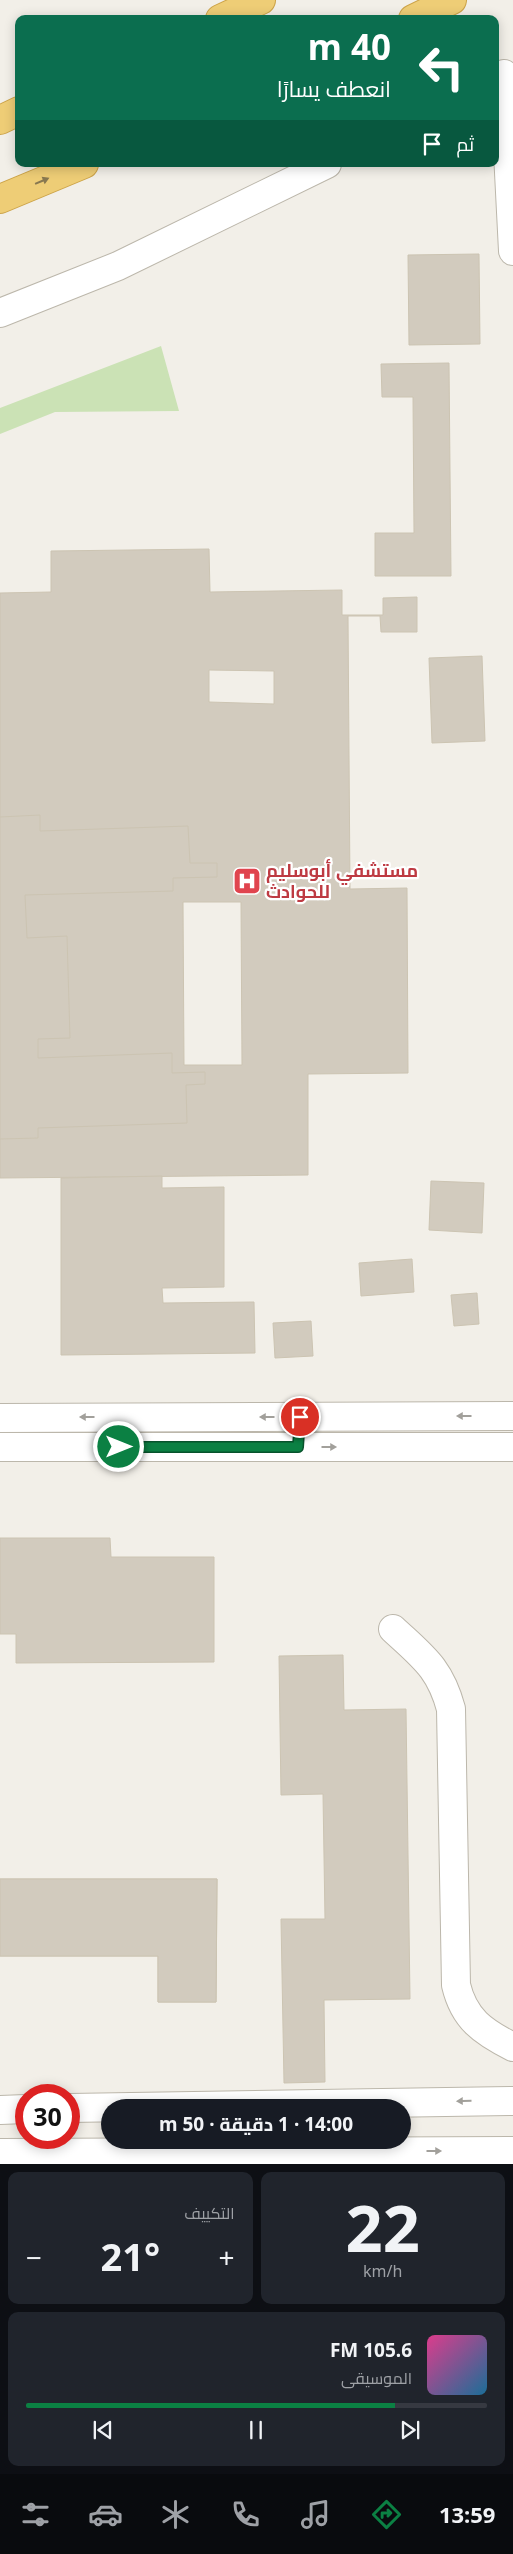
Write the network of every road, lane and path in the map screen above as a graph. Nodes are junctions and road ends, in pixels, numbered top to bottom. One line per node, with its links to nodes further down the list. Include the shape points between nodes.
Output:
1 (261, 0): 3 (highway)
2 (452, 0): 4 (highway)
3 (229, 15)
4 (421, 15)
5 (504, 74): 11 (street)
6 (15, 113): 7 (highway)
7 (0, 120)
8 (77, 167): 10 (highway, one-way to 8)
9 (321, 167): 12 (street, via 118,266)
10 (0, 199)
11 (513, 251)
12 (0, 313)
13 (513, 1416): 14 (street, one-way to 14)
14 (300, 1417): 15 (street, one-way to 15); 17 (street)
15 (0, 1418)
16 (0, 1447): 17 (street)
17 (298, 1447): 18 (street, one-way to 18)
18 (513, 1447)
19 (393, 1629): 20 (street, via 431,1666 445,1686 451,1709 456,1985 460,2003 473,2021)
20 (513, 2048)
21 (513, 2101): 22 (street, one-way to 22)
22 (411, 2103)
23 (101, 2107): 24 (street)
24 (80, 2108)
25 (15, 2109): 26 (street)
26 (0, 2110)
27 (101, 2147): 30 (street)
28 (158, 2149): 32 (street)
29 (513, 2150): 31 (street, one-way to 29)
30 (0, 2153)
31 (403, 2157): 32 (street)
32 (284, 2158)

